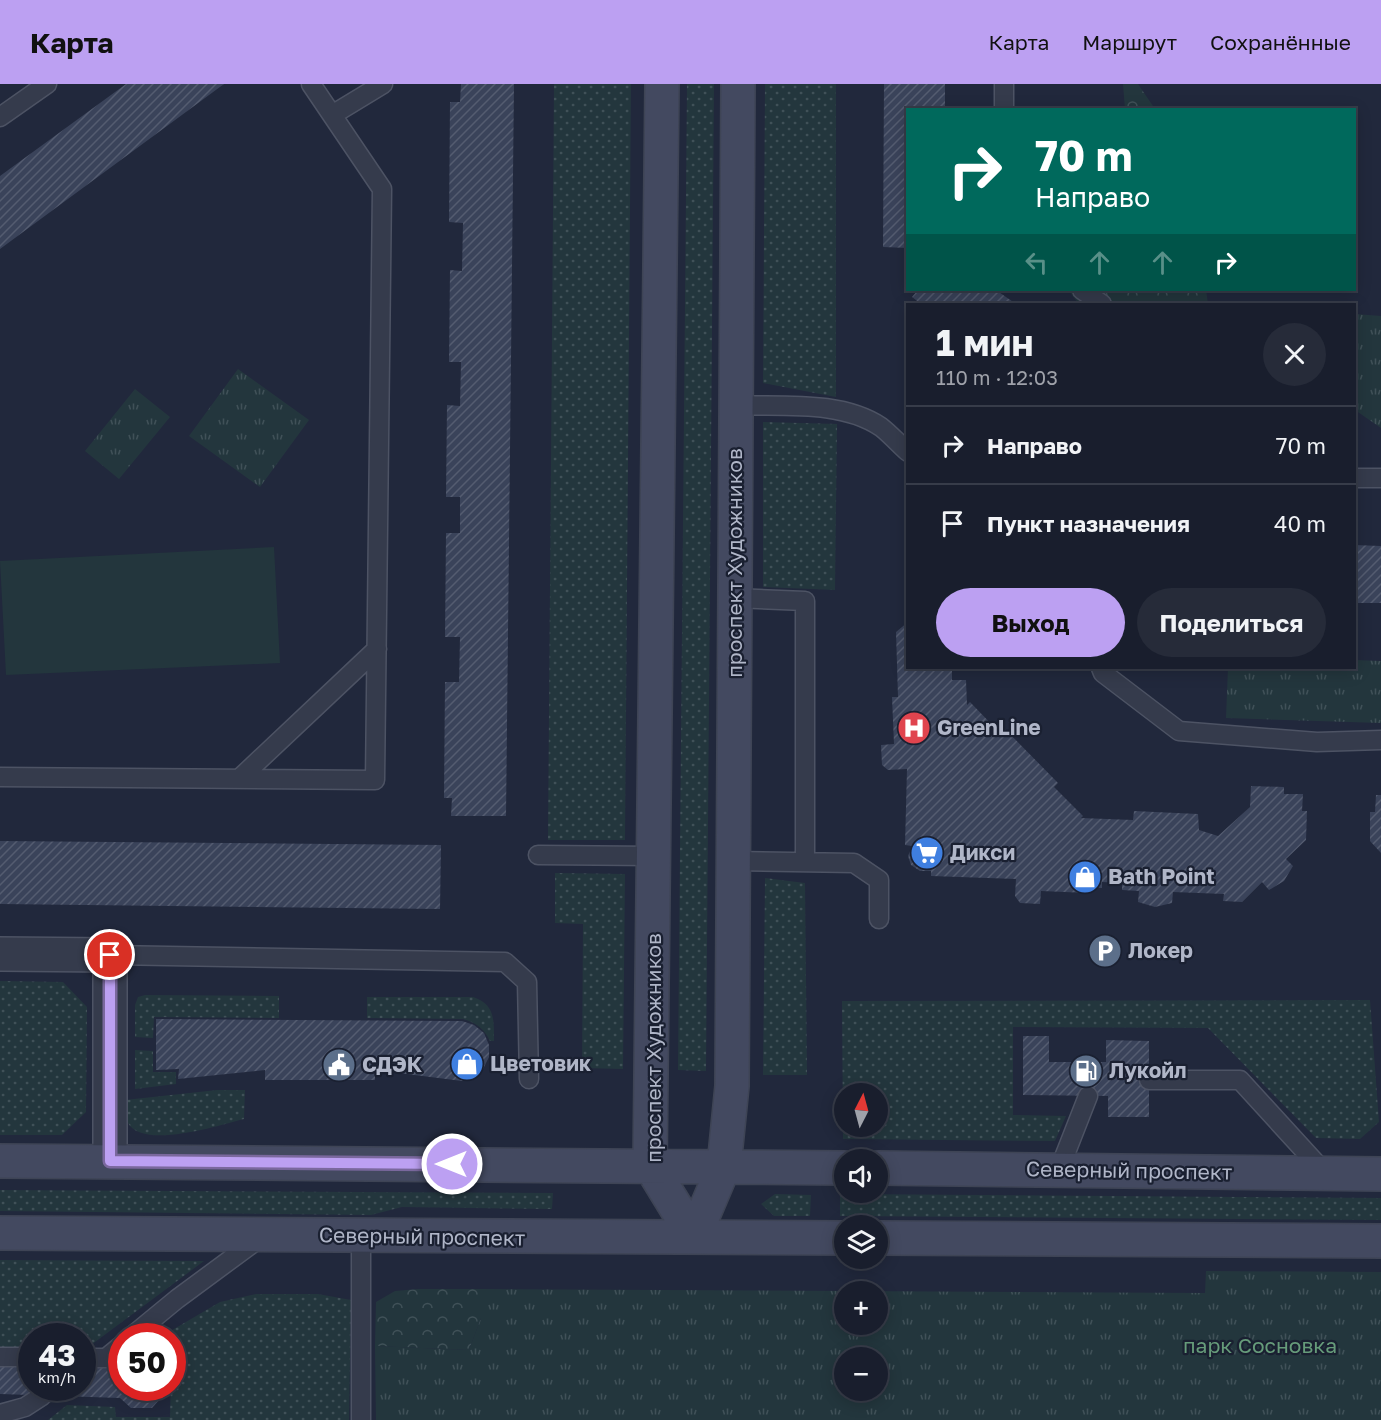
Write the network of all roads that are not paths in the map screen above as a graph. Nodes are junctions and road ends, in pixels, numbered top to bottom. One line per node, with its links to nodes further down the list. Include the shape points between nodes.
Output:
1 (47, 84): 9 (lane)
2 (311, 84): 8 (lane)
3 (383, 84): 8 (lane)
4 (662, 84): 23 (main road, проспект Художников)
5 (738, 84): 12 (main road, проспект Художников)
6 (1004, 84): 7 (lane)
7 (1004, 108)
8 (332, 115): 17 (lane, via 382,189)
9 (0, 117)
10 (1083, 291): 11 (lane)
11 (1101, 303)
12 (736, 405): 13 (lane, via 850,413 880,427); 16 (main road, проспект Художников)
13 (906, 450)
14 (1356, 478): 15 (lane)
15 (1381, 478)
16 (735, 598): 24 (main road, проспект Художников); 25 (lane, via 805,601)
17 (377, 649): 21 (lane); 21 (lane, via 375,780)
18 (1101, 669): 19 (lane, via 1179,731 1317,742)
19 (1381, 740)
20 (0, 777): 21 (lane)
21 (239, 779)
22 (538, 855): 23 (lane)
23 (654, 856): 34 (main road, проспект Художников)
24 (733, 861): 25 (lane); 35 (main road, проспект Художников, via 732,1086)
25 (805, 862): 26 (lane, via 854,863 879,880)
26 (879, 919)
27 (0, 954): 28 (street)
28 (110, 955): 29 (lane, via 505,962 527,982); 33 (street)
29 (529, 1079)
30 (1149, 1080): 39 (lane, via 1240,1080)
31 (1088, 1096): 38 (lane)
32 (0, 1161): 33 (main road)
33 (110, 1161): 34 (main road)
34 (650, 1165): 35 (main road); 44 (main road, проспект Художников)
35 (724, 1166): 36 (main road); 44 (main road, проспект Художников)
36 (834, 1168)
37 (888, 1168): 38 (main road, Северный проспект)
38 (1059, 1170): 39 (main road, Северный проспект)
39 (1325, 1173): 40 (main road, Северный проспект)
40 (1381, 1174)
41 (0, 1233): 42 (main road, Северный проспект)
42 (263, 1236): 43 (main road, Северный проспект); 48 (lane)
43 (361, 1236): 44 (main road, Северный проспект); 55 (lane)
44 (694, 1237): 45 (main road, Северный проспект)
45 (834, 1238)
46 (888, 1238): 47 (main road)
47 (1381, 1241)
48 (148, 1323)
49 (0, 1357): 50 (lane)
50 (18, 1357)
51 (34, 1401): 52 (lane)
52 (25, 1407): 53 (lane); 54 (lane)
53 (0, 1414)
54 (9, 1420)
55 (361, 1420)

